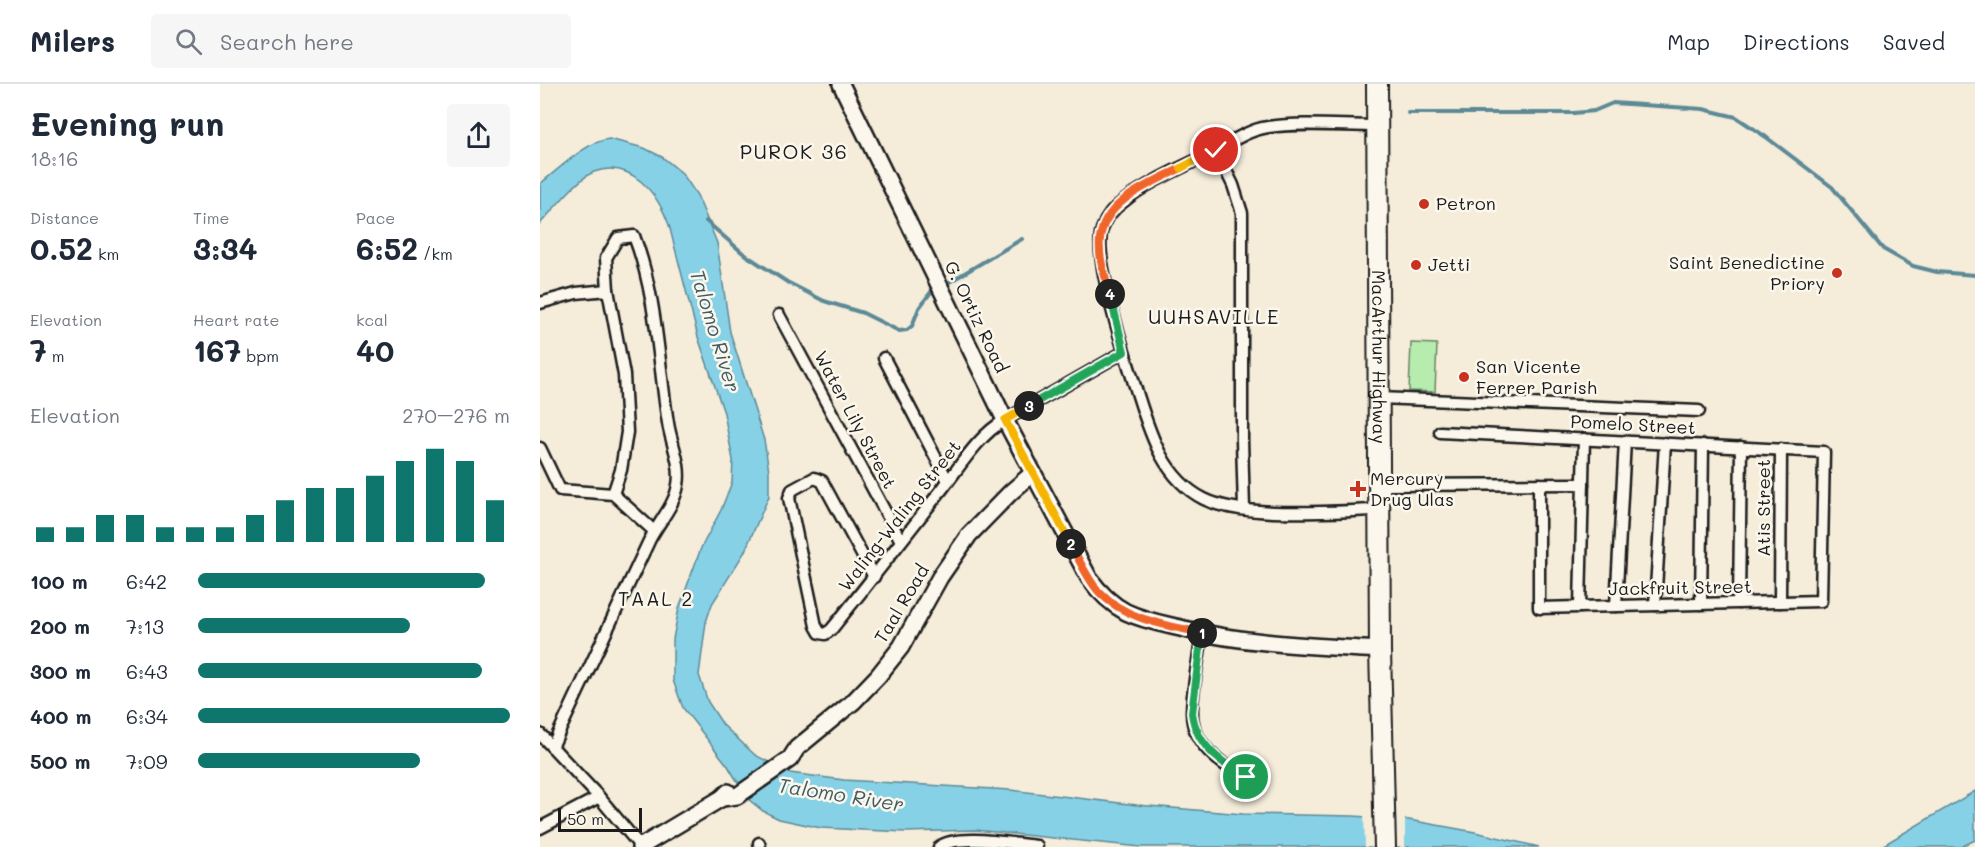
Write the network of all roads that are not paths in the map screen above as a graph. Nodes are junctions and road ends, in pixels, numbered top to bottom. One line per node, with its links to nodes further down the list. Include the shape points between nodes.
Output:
1 (841, 84): 12 (street, G. Ortiz Road)
2 (1377, 84): 3 (highway, MacArthur Highway)
3 (1377, 126): 4 (street, via 1267,127); 10 (highway, MacArthur Highway)
4 (1216, 150): 8 (street, via 1128,197 1114,209 1102,228 1100,250); 27 (street, via 1242,213)
5 (608, 290): 6 (street, via 576,293); 26 (street, via 627,413 625,452); 29 (street, via 606,258 618,238 634,236 654,311 667,416 679,474 677,493)
6 (540, 303)
7 (779, 315): 30 (street, Water Lily Street)
8 (1124, 352): 12 (street, Waling-Waling Street); 27 (street, via 1168,469 1203,499)
9 (884, 358): 22 (street)
10 (1379, 398): 11 (street); 25 (highway, MacArthur Highway)
11 (1699, 411)
12 (1005, 420): 21 (street, G. Ortiz Road); 22 (street, Waling-Waling Street, via 985,436)
13 (1440, 432): 14 (street, Pomelo Street)
14 (1584, 440): 15 (street, Pomelo Street); 24 (street)
15 (1625, 441): 16 (street, Pomelo Street); 37 (street)
16 (1665, 443): 17 (street, Pomelo Street); 36 (street)
17 (1703, 446): 19 (street, Pomelo Street); 35 (street)
18 (540, 447): 26 (street, via 560,490)
19 (1741, 447): 20 (street, Pomelo Street); 34 (street)
20 (1781, 449): 32 (street, Pomelo Street, via 1824,452); 33 (street, Atis Street)
21 (1033, 473): 39 (street, G. Ortiz Road, via 1099,591 1125,611 1149,621); 47 (street, Taal Road, via 969,535 901,647 853,702 730,794)
22 (948, 481): 30 (street, Waling-Waling Street)
23 (1539, 484): 24 (street); 25 (street); 38 (street, Jackfruit Street, via 1539,608)
24 (1583, 484): 38 (street)
25 (1379, 485): 28 (highway, MacArthur Highway)
26 (613, 494): 29 (street)
27 (1244, 509): 28 (street)
28 (1380, 510): 40 (highway, MacArthur Highway)
29 (654, 531): 42 (street)
30 (901, 541): 31 (street, Waling-Waling Street)
31 (874, 577): 31 (street, Waling-Waling Street, via 831,630 823,634 816,626 789,498 792,490 814,478 822,481)
32 (1821, 601): 33 (street, Jackfruit Street)
33 (1780, 602): 34 (street, Jackfruit Street)
34 (1739, 603): 35 (street, Jackfruit Street)
35 (1701, 604): 36 (street, Jackfruit Street)
36 (1654, 605): 37 (street, Jackfruit Street)
37 (1616, 606): 38 (street, Jackfruit Street)
38 (1580, 607)
39 (1203, 633): 40 (street, G. Ortiz Road, via 1261,643); 43 (street, via 1192,713 1197,734 1223,763)
40 (1380, 650): 49 (highway, MacArthur Highway)
41 (540, 734): 42 (street)
42 (552, 747): 44 (street)
43 (1257, 780)
44 (599, 797): 45 (street); 47 (street)
45 (540, 828)
46 (1037, 846): 48 (street, via 966,840)
47 (640, 847)
48 (939, 847)
49 (1385, 847)

